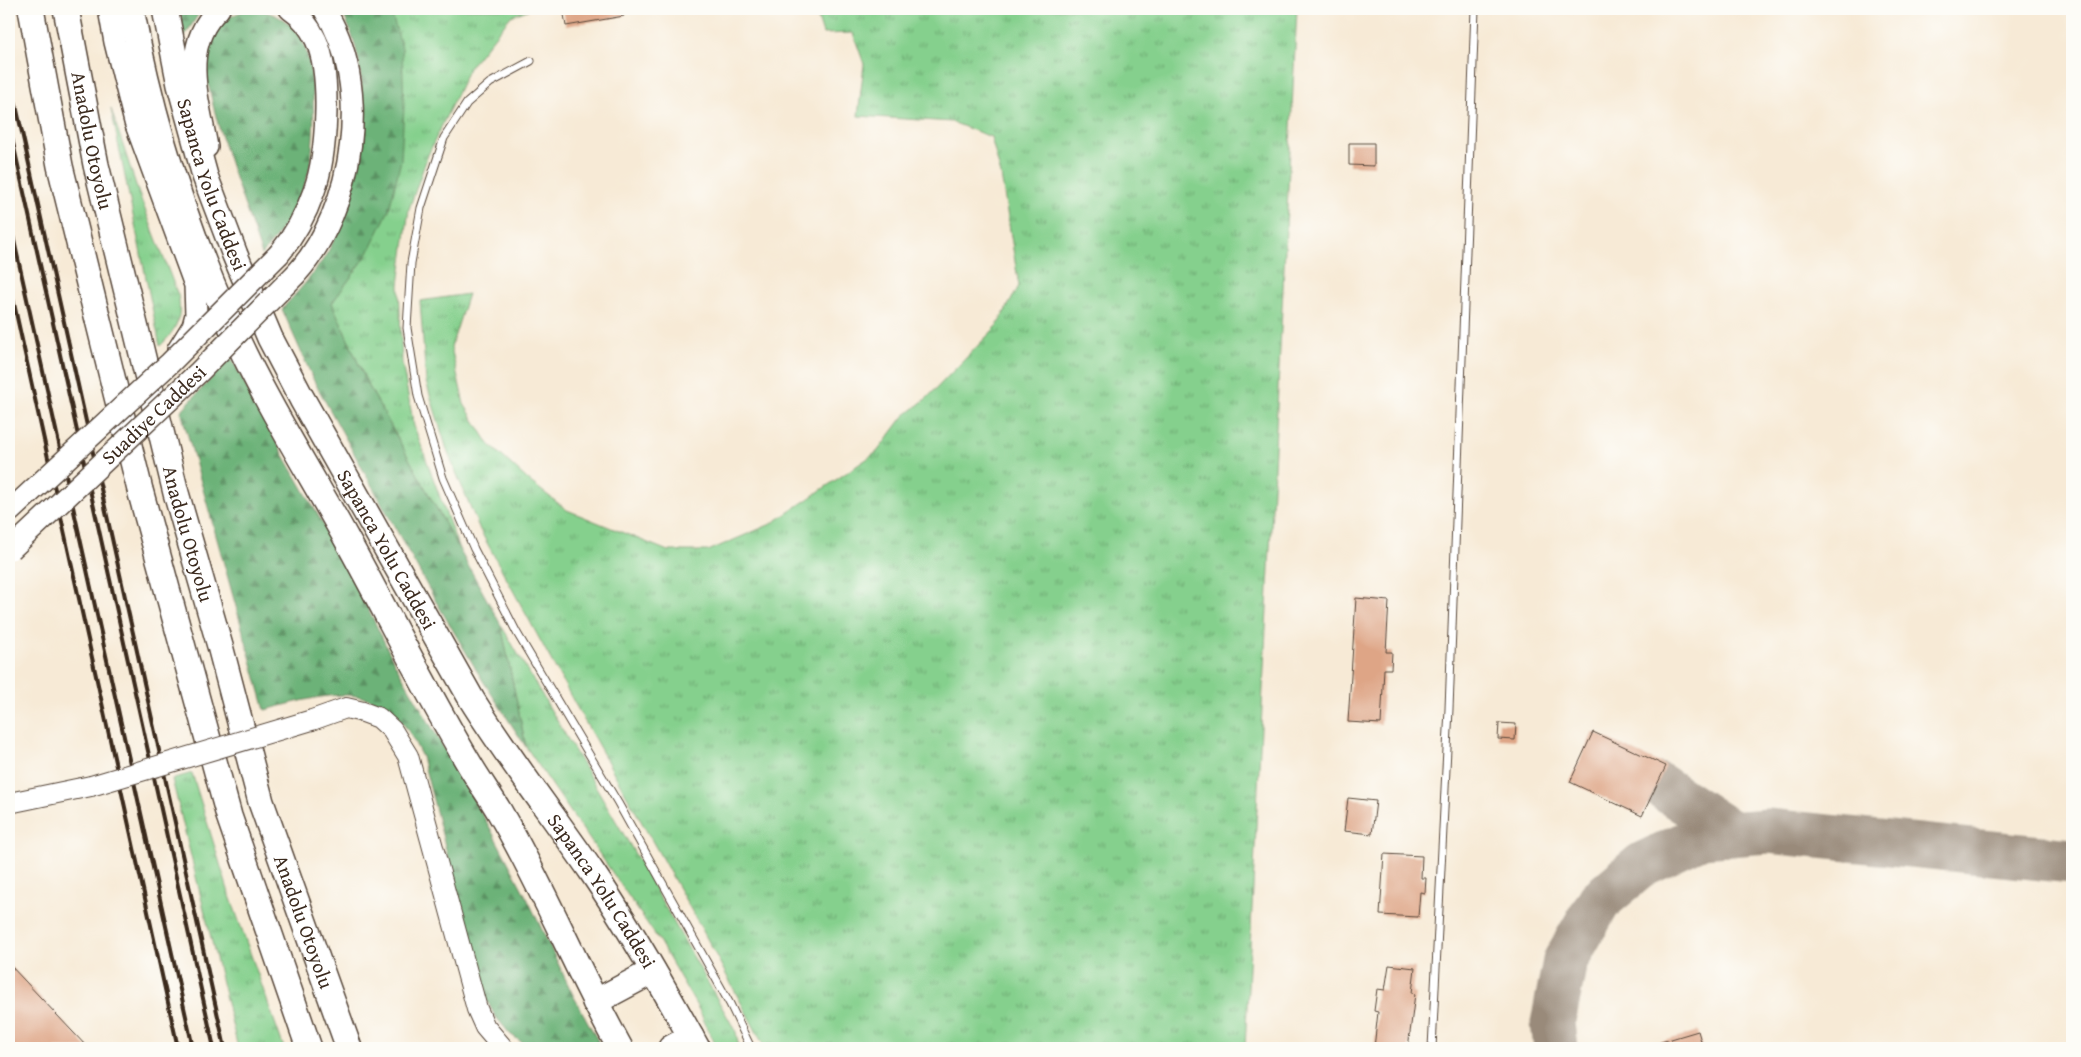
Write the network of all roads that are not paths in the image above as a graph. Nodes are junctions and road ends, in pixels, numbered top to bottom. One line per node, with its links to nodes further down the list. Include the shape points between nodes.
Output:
1 (31, 9): 19 (highway, Anadolu Otoyolu, via 60,166 140,490 229,816)
2 (66, 9): 20 (highway, Anadolu Otoyolu, via 96,165 176,494 261,802)
3 (109, 9): 12 (main road, via 135,122 195,285 193,326)
4 (131, 9): 17 (highway, Sapanca Yolu Caddesi, via 147,84 172,170 208,271 246,359 454,737 525,858)
5 (165, 9): 11 (highway, Sapanca Yolu Caddesi, via 180,85)
6 (219, 9): 11 (main road, via 206,24 194,52)
7 (290, 9): 12 (main road, Suadiye Caddesi, bridge, via 309,27 317,42 324,72 325,136 315,189 297,229 279,254)
8 (324, 9): 14 (main road, Suadiye Caddesi, bridge, via 345,54 352,116 345,181 316,250 200,372)
9 (1475, 9): 24 (lane, via 1449,708)
10 (530, 62): 23 (lane, via 490,83 467,103 444,138 421,208 411,263 407,328 418,396 443,478 474,549 513,625 618,803 730,1004)
11 (217, 209): 16 (highway, Sapanca Yolu Caddesi, via 285,367 472,700 626,923)
12 (170, 363): 13 (main road, Suadiye Caddesi, bridge)
13 (9, 512)
14 (10, 550)
15 (9, 803): 21 (street, bridge, via 91,786 346,708 379,718 400,741 408,756 477,1009 485,1027)
16 (654, 971): 17 (highway); 18 (highway, Sapanca Yolu Caddesi)
17 (595, 1002): 22 (highway, Sapanca Yolu Caddesi)
18 (686, 1044)
19 (309, 1048)
20 (349, 1048)
21 (503, 1048)
22 (619, 1048)
23 (751, 1048)
24 (1432, 1048)

